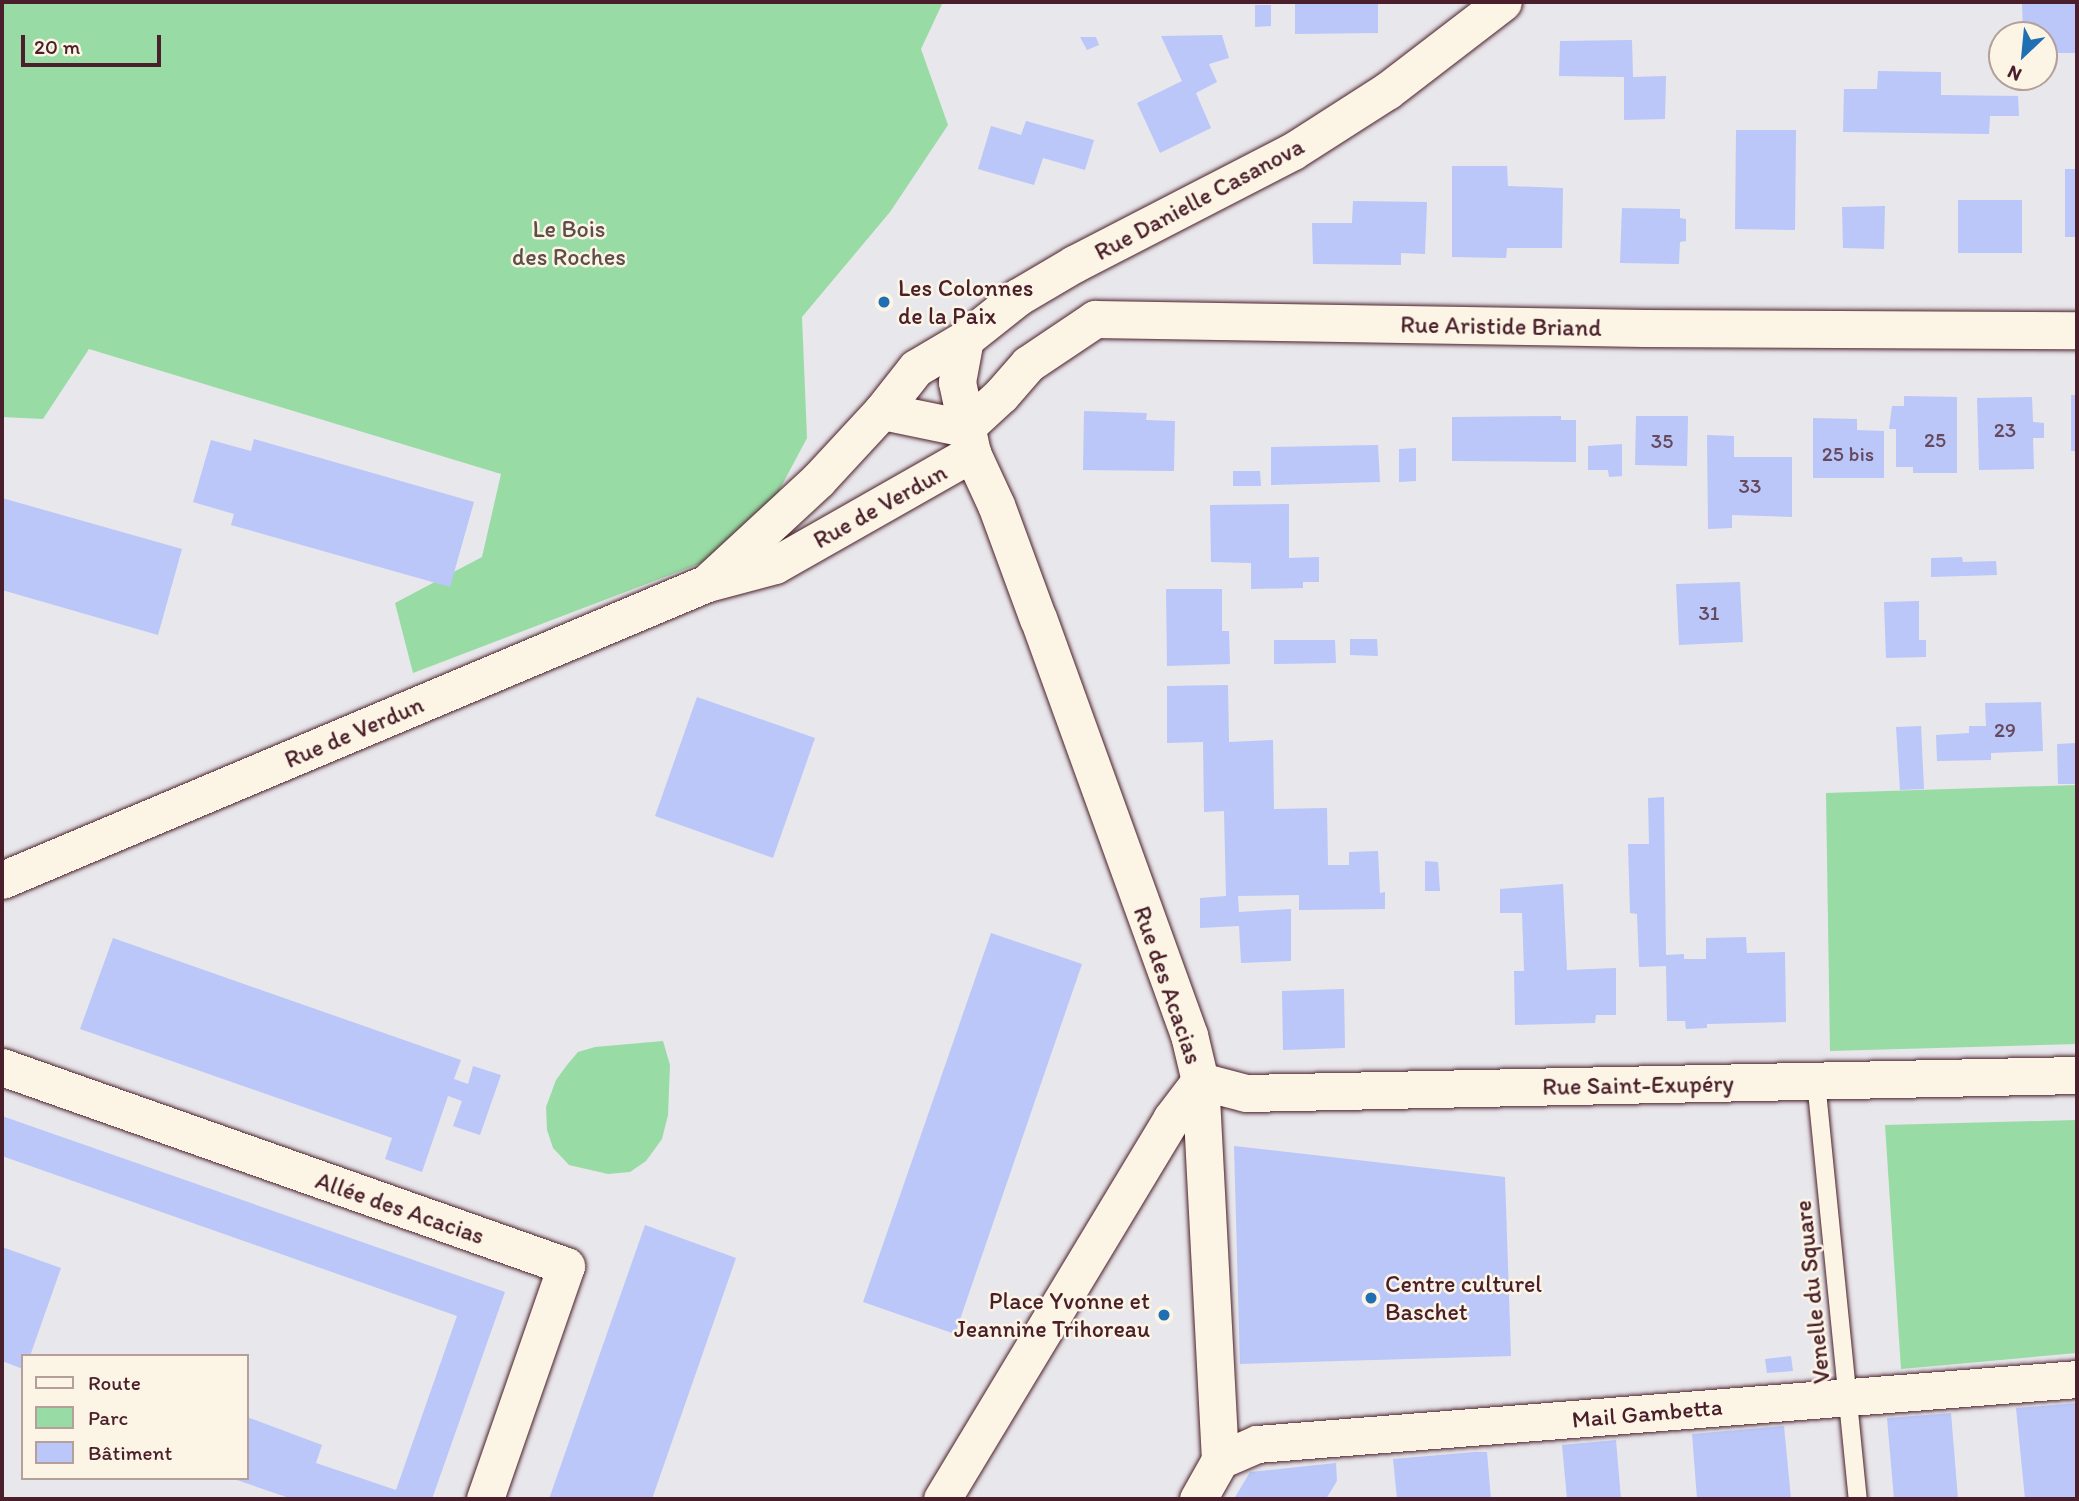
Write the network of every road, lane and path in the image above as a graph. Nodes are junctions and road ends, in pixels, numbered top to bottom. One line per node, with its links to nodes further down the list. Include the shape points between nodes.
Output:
1 (1503, 2): 2 (street, Rue Danielle Casanova, via 1387,91 1293,151)
2 (1074, 264): 3 (street); 5 (street, Rue Danielle Casanova, via 1018,297)
3 (1095, 319): 4 (street, Rue Aristide Briand); 7 (street, via 1028,364)
4 (2077, 330)
5 (965, 339): 6 (street, Rue de Verdun, via 916,368); 7 (street, via 957,382)
6 (881, 411): 7 (street, Rue de Verdun); 8 (street, Rue de Verdun, via 818,480)
7 (969, 440): 8 (street, Rue de Verdun, via 775,565); 12 (street, Rue des Acacias, via 1189,1035)
8 (707, 583): 9 (street, Rue de Verdun)
9 (2, 880)
10 (2, 1067): 17 (street, Allée des Acacias, via 566,1266)
11 (2077, 1075): 13 (street, Rue Saint-Exupéry)
12 (1200, 1081): 13 (street, Rue Saint-Exupéry, via 1246,1093); 16 (street); 18 (street, Rue des Acacias, via 1171,1119)
13 (1816, 1081): 15 (lane, Venelle du Square)
14 (2077, 1379): 15 (street, Mail Gambetta)
15 (1847, 1397): 16 (street, Mail Gambetta, via 1257,1444); 20 (lane, Venelle du Square)
16 (1220, 1460): 19 (street)
17 (485, 1499)
18 (942, 1499)
19 (1198, 1499)
20 (1858, 1499)

